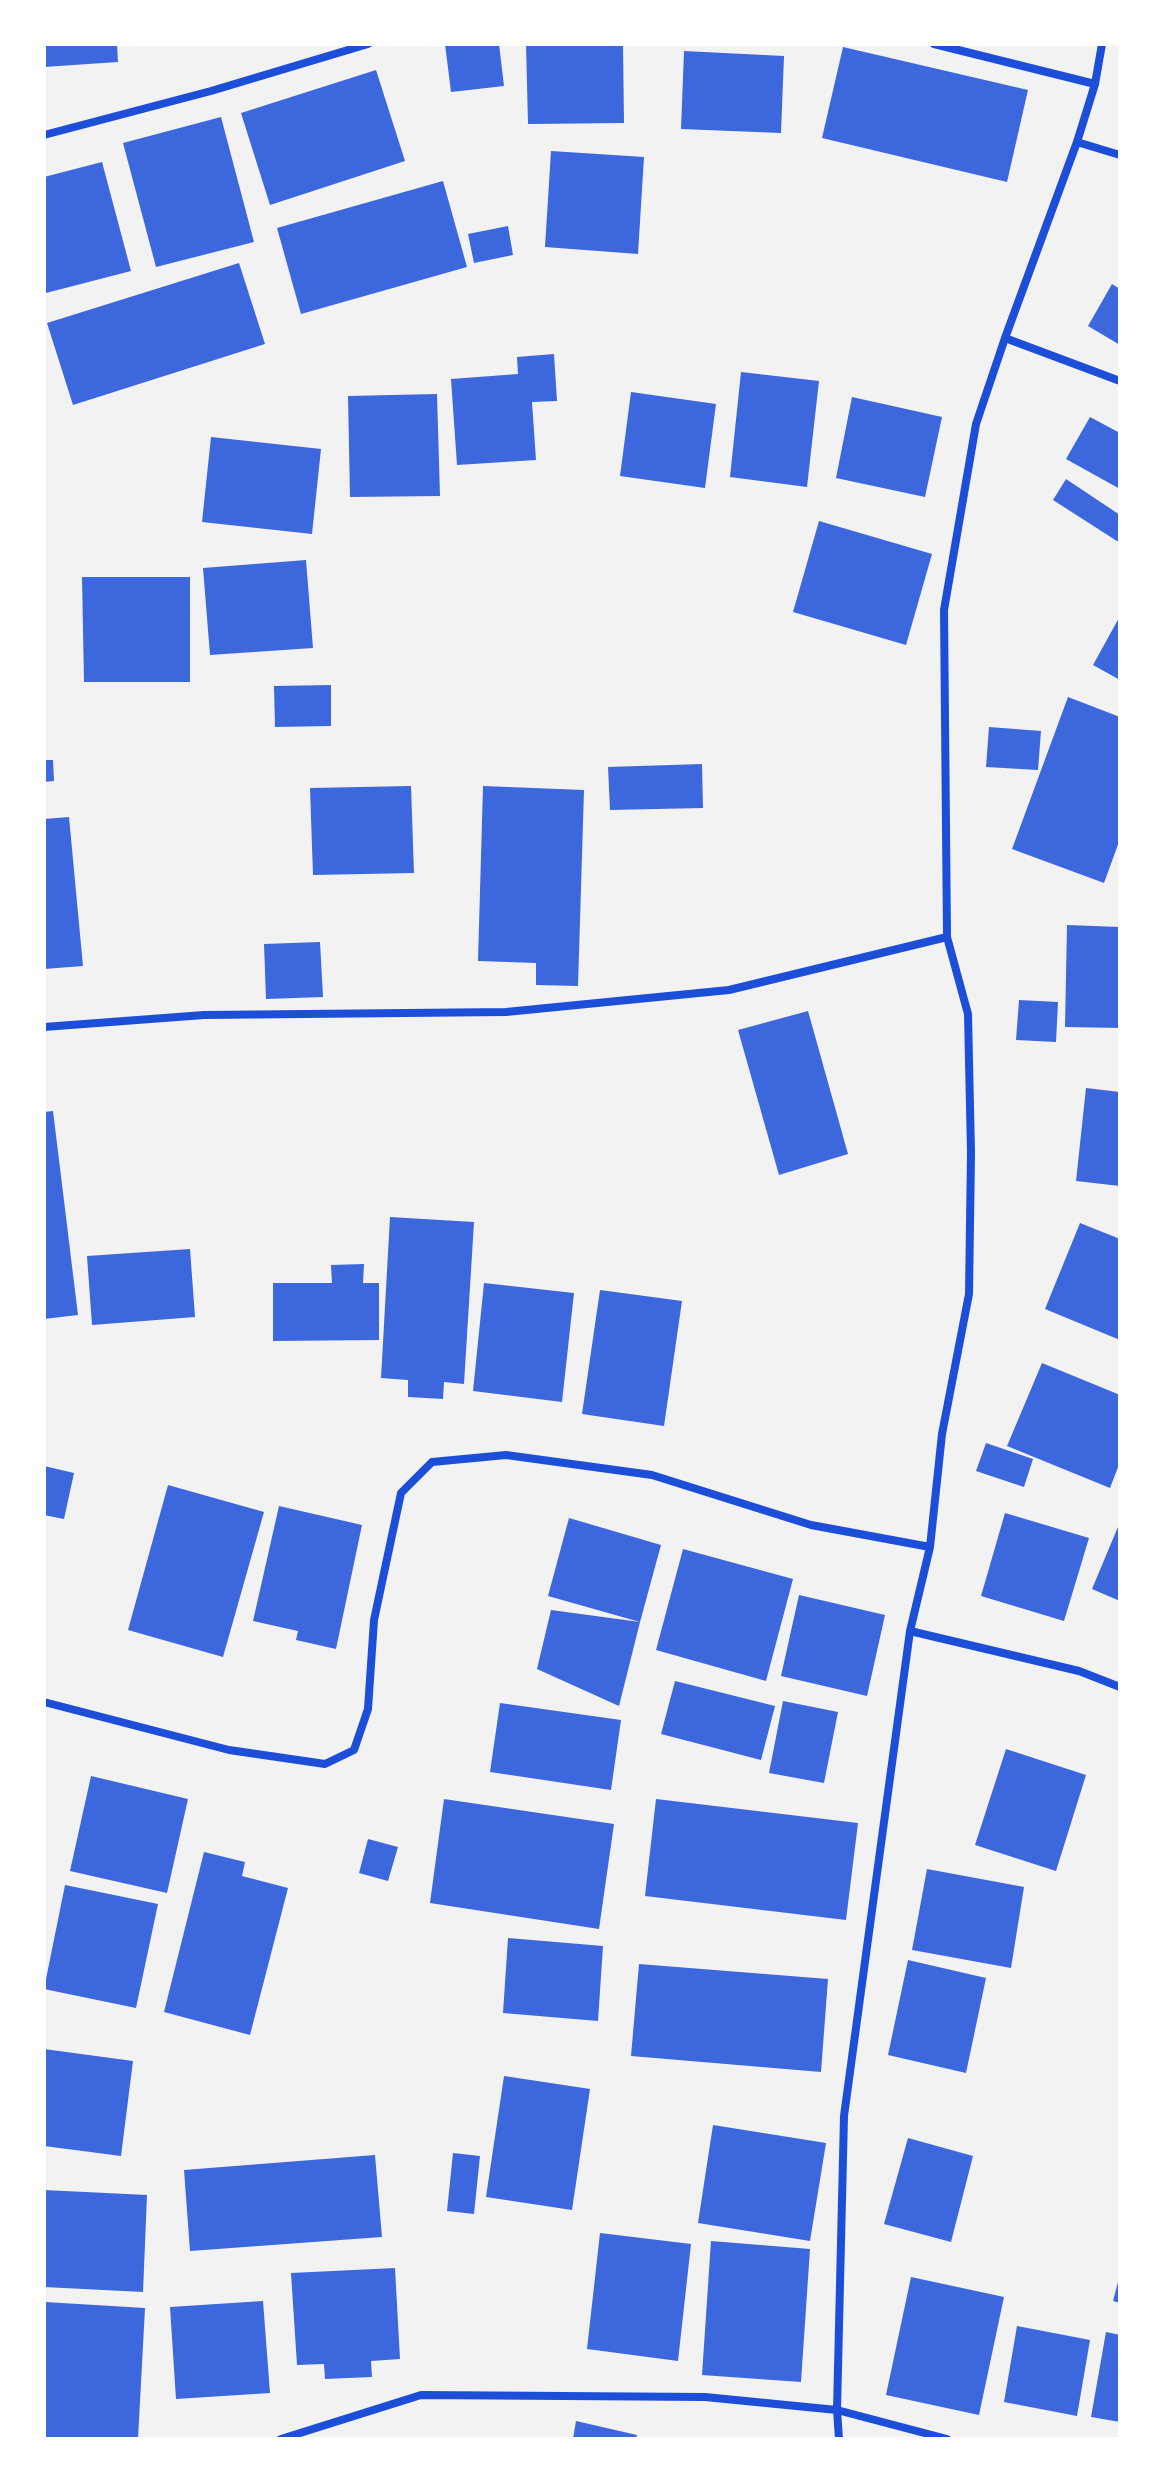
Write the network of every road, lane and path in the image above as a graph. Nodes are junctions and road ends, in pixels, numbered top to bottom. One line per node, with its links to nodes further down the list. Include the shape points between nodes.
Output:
1 (368, 44): 5 (street)
2 (934, 44): 4 (street)
3 (1102, 44): 4 (street)
4 (1095, 84): 6 (street)
5 (44, 135)
6 (1077, 142): 7 (street); 8 (street)
7 (1120, 155)
8 (1005, 338): 9 (street); 10 (street, via 976,424 944,610)
9 (1120, 381)
10 (947, 937): 11 (street, via 729,990 570,1006 506,1012 204,1015); 12 (street, via 968,1014 969,1294 942,1434)
11 (44, 1027)
12 (930, 1547): 13 (street); 15 (street, via 811,1525 652,1475 506,1455 432,1462 401,1493 374,1620 368,1709 354,1750 325,1764 229,1750)
13 (910, 1631): 14 (street, via 1079,1671); 16 (street, via 844,2116)
14 (1120, 1687)
15 (44, 1702)
16 (837, 2410): 17 (street, via 705,2397 421,2395); 18 (street); 19 (street)
17 (281, 2439)
18 (839, 2439)
19 (947, 2439)

